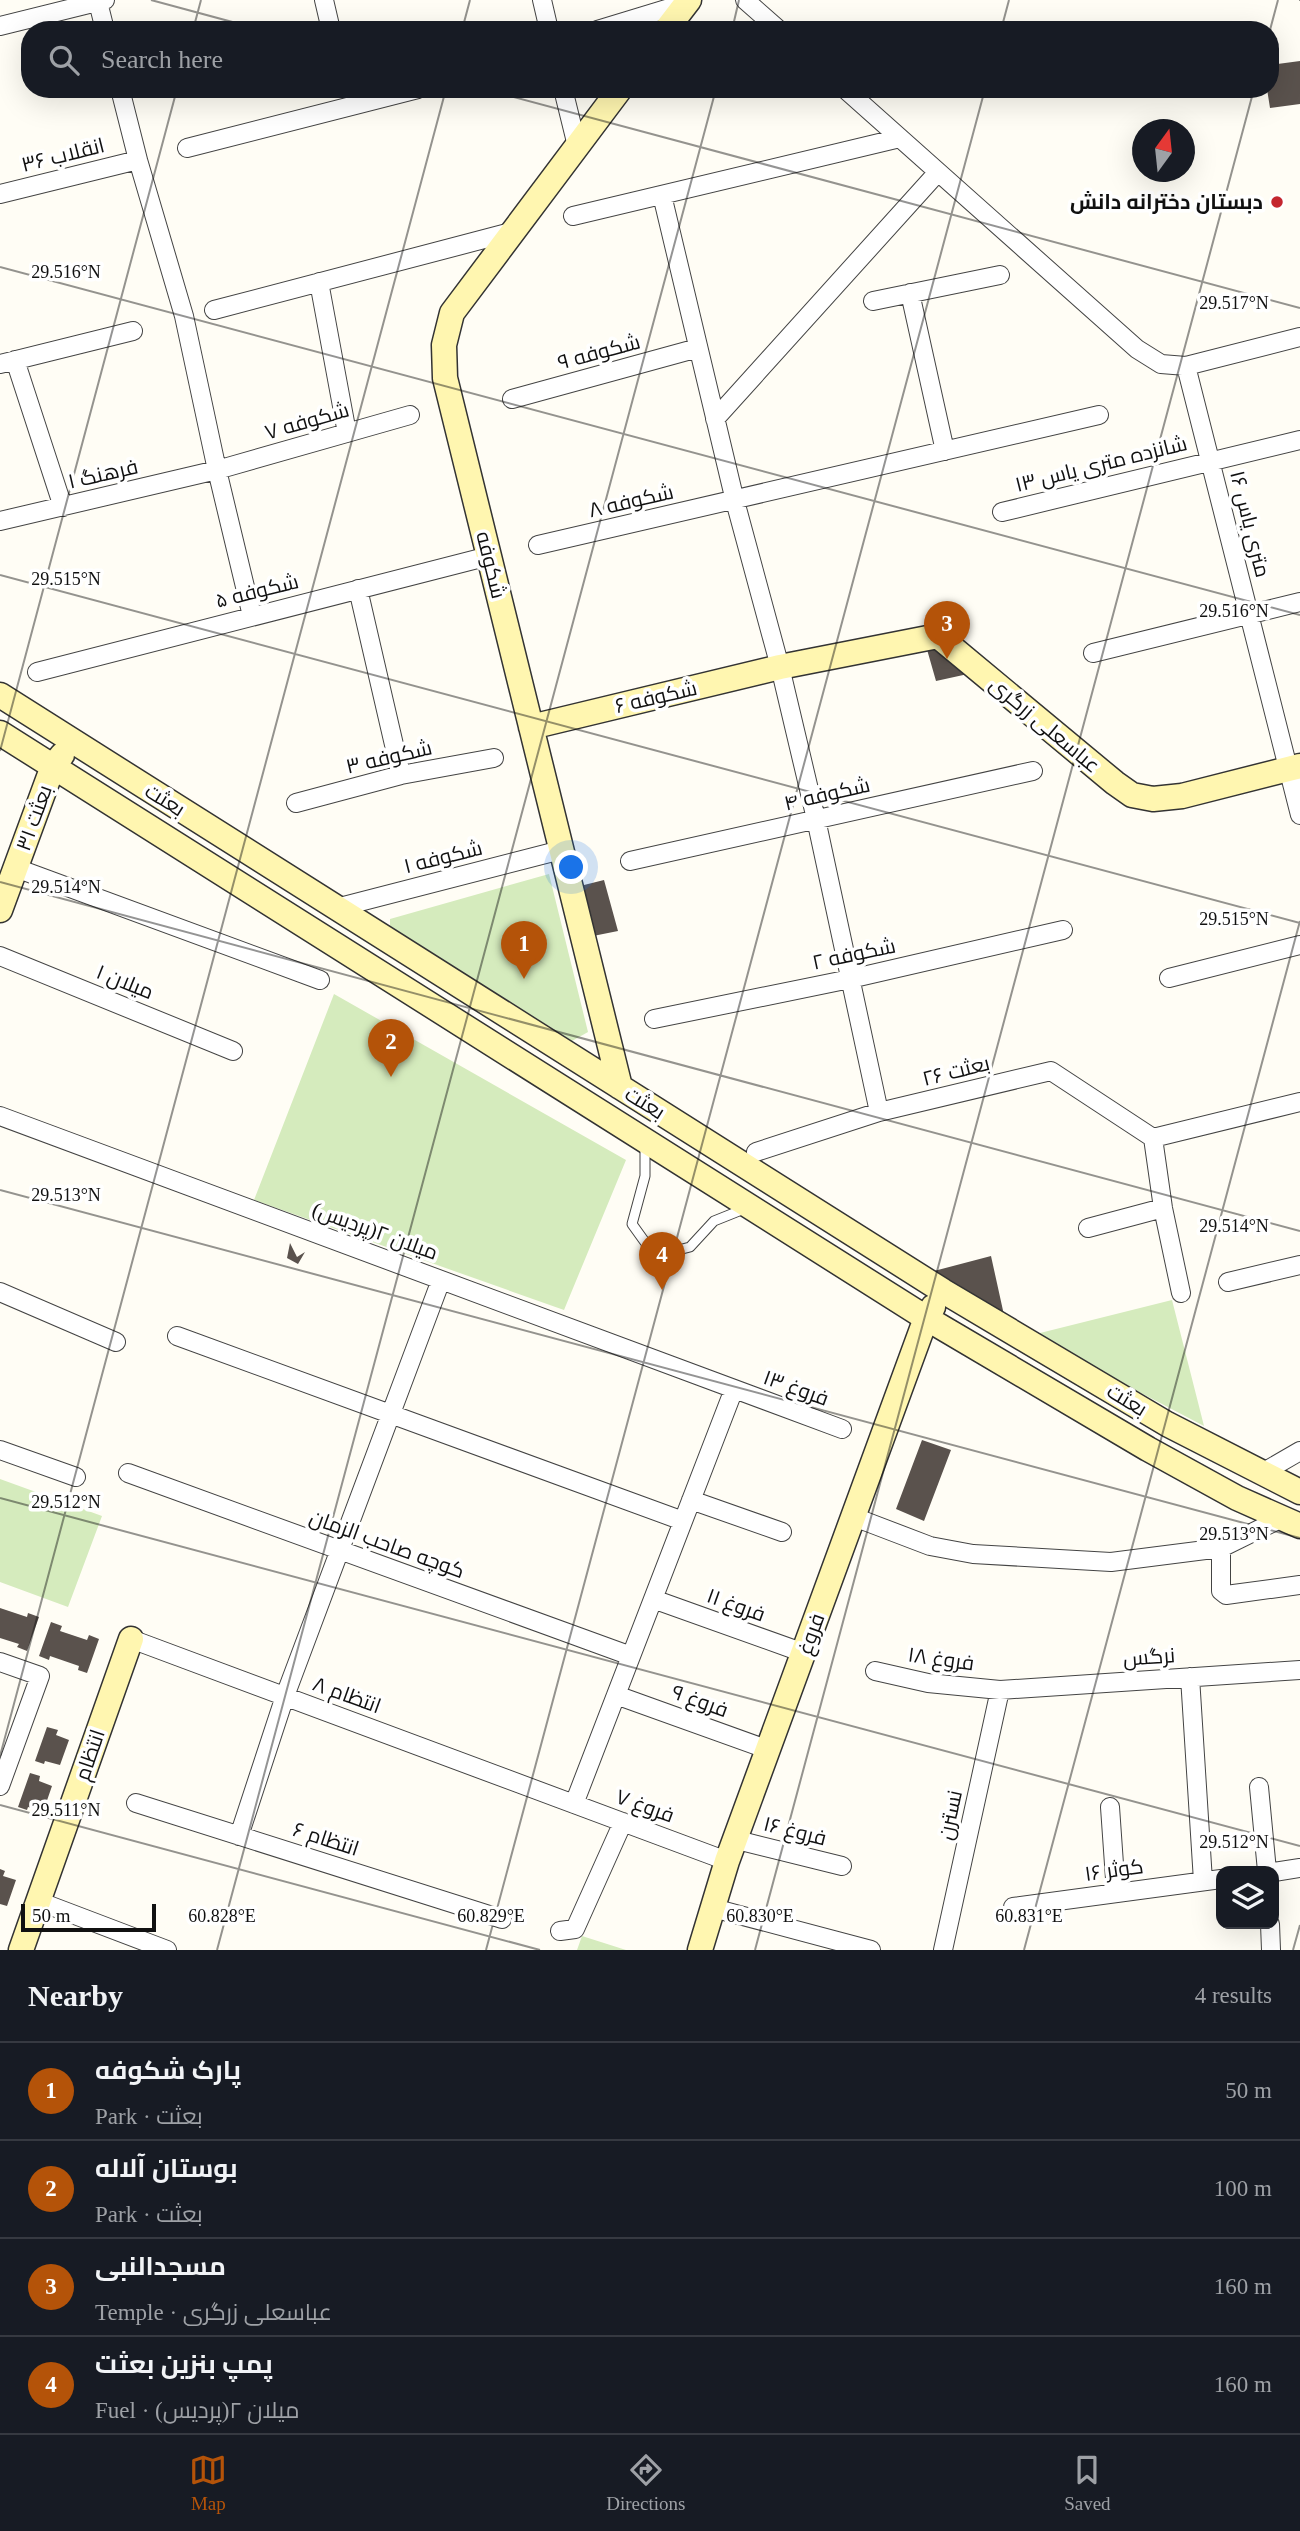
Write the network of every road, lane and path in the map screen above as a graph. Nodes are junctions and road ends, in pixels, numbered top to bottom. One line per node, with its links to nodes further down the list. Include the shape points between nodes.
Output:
1 (324, 0): 7 (street)
2 (542, 0): 8 (street)
3 (746, 0): 11 (street)
4 (102, 1): 6 (street); 12 (street)
5 (688, 2): 9 (street); 10 (street)
6 (104, 21)
7 (329, 21)
8 (547, 21)
9 (626, 21)
10 (673, 21)
11 (769, 21)
12 (0, 26)
13 (122, 98): 21 (street)
14 (348, 98): 20 (street)
15 (566, 98): 19 (street)
16 (614, 98): 19 (street, شکوفه)
17 (855, 98): 18 (street)
18 (900, 138): 22 (street); 24 (street)
19 (577, 146): 26 (street, شکوفه)
20 (187, 148)
21 (138, 160): 23 (street, انقلاب ۳۶); 45 (street, via 184,316)
22 (938, 172): 36 (street, via 1137,349 1161,364); 40 (street)
23 (0, 194)
24 (662, 195): 25 (street); 34 (street)
25 (573, 216)
26 (511, 232): 28 (street); 51 (street, شکوفه, via 452,313 444,345 444,378)
27 (1000, 275): 29 (street)
28 (319, 282): 31 (street); 41 (street)
29 (910, 293): 30 (street); 43 (street)
30 (873, 301)
31 (214, 310)
32 (133, 331): 35 (street)
33 (1300, 337): 36 (street)
34 (698, 348): 37 (street, شکوفه ۹); 40 (street)
35 (7, 362): 47 (street)
36 (1186, 366): 44 (street, ۱۶ متری یاس)
37 (512, 399)
38 (410, 415): 41 (street, شکوفه ۷)
39 (1099, 415): 43 (street, شکوفه ۸)
40 (715, 419): 46 (street)
41 (347, 433): 45 (street, شکوفه ۷)
42 (1300, 440): 44 (street, شانزده متری یاس ۱۳)
43 (945, 451): 46 (street, شکوفه ۸)
44 (1210, 461): 48 (street, شانزده متری یاس ۱۳); 54 (street, ۱۶ متری یاس)
45 (216, 470): 47 (street, فرهنگ ۱); 55 (street)
46 (735, 501): 50 (street, شکوفه ۸); 57 (street)
47 (63, 507): 49 (street, فرهنگ ۱)
48 (1002, 512)
49 (0, 521)
50 (538, 545)
51 (489, 556): 52 (street, شکوفه ۵); 60 (street, شکوفه)
52 (358, 589): 55 (street, شکوفه ۵); 67 (street)
53 (1300, 602): 54 (street)
54 (1249, 614): 56 (street); 65 (street, ۱۶ متری یاس)
55 (252, 616): 58 (street, شکوفه ۵)
56 (1093, 653)
57 (780, 667): 60 (street, شکوفه ۶); 65 (street, عباسعلی زرگری, via 938,636 1132,795 1153,799 1182,796); 70 (street)
58 (37, 672)
59 (0, 695): 62 (street, بعثت)
60 (531, 727): 71 (street, شکوفه)
61 (0, 733): 64 (street, بعثت)
62 (73, 742): 64 (street, بعثت ۳۱); 74 (street, بعثت)
63 (494, 758): 67 (street, شکوفه ۳)
64 (53, 766): 73 (street, بعثت ۳۱); 89 (street, بعثت)
65 (1294, 767): 69 (street, ۱۶ متری یاس)
66 (1033, 771): 70 (street, شکوفه ۴)
67 (401, 775): 68 (street, شکوفه ۳)
68 (296, 803)
69 (1300, 815)
70 (816, 819): 72 (street, شکوفه ۴); 80 (street)
71 (561, 850): 74 (street, شکوفه ۱); 84 (street, شکوفه)
72 (630, 860)
73 (16, 867): 75 (street, بعثت ۳۱); 81 (street)
74 (336, 908): 84 (street, بعثت)
75 (0, 910)
76 (1063, 930): 80 (street, شکوفه ۲)
77 (1300, 945): 79 (street)
78 (0, 956): 83 (street, میلان ۱)
79 (1170, 978)
80 (850, 979): 82 (street, شکوفه ۲); 86 (street)
81 (320, 980)
82 (654, 1019)
83 (233, 1051)
84 (620, 1087): 97 (street, بعثت)
85 (1300, 1102): 88 (street)
86 (879, 1112): 88 (street, بعثت ۲۶, via 1051,1071); 90 (street, بعثت ۲۶)
87 (0, 1116): 95 (street, میلان ۲(پردیس))
88 (1153, 1138): 92 (street)
89 (645, 1140): 91 (street, بعثت); 91 (lane, via 645,1175 632,1224 655,1256 690,1247 714,1221)
90 (756, 1152)
91 (749, 1206): 100 (street, بعثت)
92 (1163, 1208): 93 (street); 99 (street)
93 (1088, 1228)
94 (1300, 1265): 96 (street)
95 (441, 1280): 103 (street, میلان ۲(پردیس)); 104 (street)
96 (1228, 1282)
97 (943, 1291): 100 (street, فروغ); 109 (street, بعثت, via 1167,1424)
98 (0, 1292): 102 (street)
99 (1181, 1293)
100 (926, 1318): 113 (street, فروغ); 115 (street, بعثت, via 1148,1449)
101 (177, 1336): 104 (street)
102 (116, 1342)
103 (734, 1389): 105 (street, فروغ ۱۳); 112 (street)
104 (390, 1414): 114 (street); 118 (street)
105 (842, 1429)
106 (0, 1450): 110 (street)
107 (1300, 1451): 109 (street)
108 (128, 1473): 118 (street, کوچه صاحب الزمان)
109 (1262, 1473): 111 (street, بعثت)
110 (76, 1477)
111 (1300, 1492)
112 (691, 1500): 114 (street); 116 (street)
113 (854, 1517): 117 (street, via 930,1546 973,1554 1111,1562); 122 (street, فروغ)
114 (683, 1521): 120 (street)
115 (1291, 1522): 117 (street)
116 (782, 1532)
117 (1221, 1548): 119 (street, via 1221,1591 1226,1595)
118 (339, 1550): 123 (street, کوچه صاحب الزمان); 130 (street)
119 (1300, 1585)
120 (653, 1600): 122 (street, فروغ ۱۱); 123 (street)
121 (131, 1639): 130 (street, انتظام ۸); 147 (street, انتظام)
122 (804, 1653): 131 (street, فروغ)
123 (631, 1656): 129 (street)
124 (0, 1662): 132 (street, via 40,1676)
125 (1300, 1670): 127 (street, نرگس)
126 (875, 1671): 128 (street, فروغ ۱۸, via 928,1683)
127 (1190, 1677): 128 (street, نرگس); 145 (street)
128 (1000, 1690): 157 (street, نسترن)
129 (616, 1695): 131 (street, فروغ ۹); 136 (street)
130 (285, 1696): 134 (street, انتظام ۸); 139 (street)
131 (769, 1750): 140 (street, فروغ)
132 (0, 1786)
133 (1259, 1787): 142 (street)
134 (548, 1794): 136 (street, فروغ ۷)
135 (136, 1803): 139 (street, انتظام ۶)
136 (574, 1804): 138 (street, فروغ ۷)
137 (1110, 1807): 146 (street)
138 (623, 1822): 140 (street, فروغ ۷); 152 (street, via 575,1929)
139 (239, 1836): 150 (street, انتظام ۶)
140 (732, 1850): 141 (street, فروغ ۱۶); 149 (street, فروغ)
141 (842, 1866)
142 (1267, 1866)
143 (1300, 1868): 144 (street)
144 (1279, 1870)
145 (1212, 1880): 146 (street, کوثر ۱۶)
146 (1116, 1893): 148 (street, کوثر ۱۶)
147 (38, 1901): 153 (street, انتظام); 154 (street)
148 (1013, 1907)
149 (713, 1908): 155 (street, فروغ); 156 (street)
150 (502, 1919)
151 (1270, 1929): 158 (street)
152 (560, 1931)
153 (21, 1950)
154 (167, 1950)
155 (700, 1950)
156 (871, 1950)
157 (943, 1950)
158 (1271, 1950)

